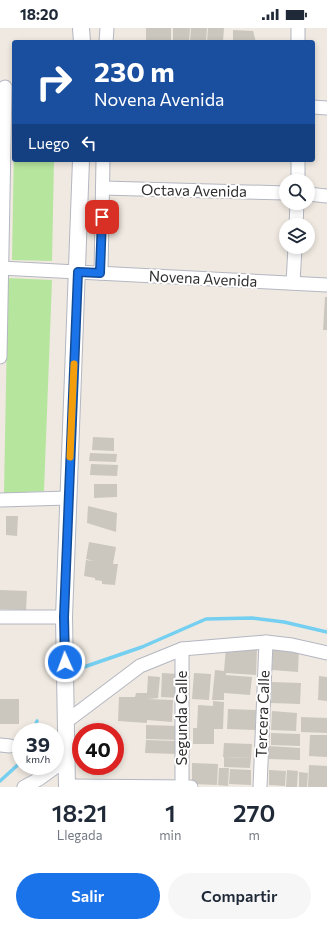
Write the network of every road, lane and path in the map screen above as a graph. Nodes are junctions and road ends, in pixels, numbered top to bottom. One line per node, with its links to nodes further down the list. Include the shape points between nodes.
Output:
1 (81, 28): 4 (street)
2 (107, 28): 5 (street)
3 (298, 28): 6 (street)
4 (82, 40)
5 (106, 40)
6 (298, 40)
7 (6, 87): 14 (street)
8 (315, 107): 9 (street)
9 (327, 108)
10 (81, 162): 21 (street)
11 (103, 162): 15 (street)
12 (298, 162): 13 (street)
13 (298, 174)
14 (2, 175): 20 (street)
15 (102, 188): 16 (street, Octava Avenida); 22 (street)
16 (279, 193)
17 (315, 195): 18 (street)
18 (327, 196)
19 (295, 254): 23 (street)
20 (1, 268): 21 (street, Novena Avenida); 25 (street)
21 (78, 272): 22 (street, Novena Avenida); 27 (street)
22 (100, 273): 23 (street, Novena Avenida)
23 (293, 283): 24 (street, Novena Avenida)
24 (327, 285)
25 (0, 354): 26 (street)
26 (0, 357)
27 (68, 498): 28 (street); 30 (street)
28 (0, 500)
29 (0, 617): 30 (street)
30 (64, 617): 34 (street)
31 (266, 642): 32 (street); 33 (street); 39 (street, Tercera Calle)
32 (182, 649): 34 (street, via 140,666); 38 (street, Segunda Calle)
33 (327, 653)
34 (67, 721): 35 (street)
35 (68, 758): 36 (street); 37 (street)
36 (68, 786): 38 (street)
37 (24, 787)
38 (186, 787)
39 (260, 787)

